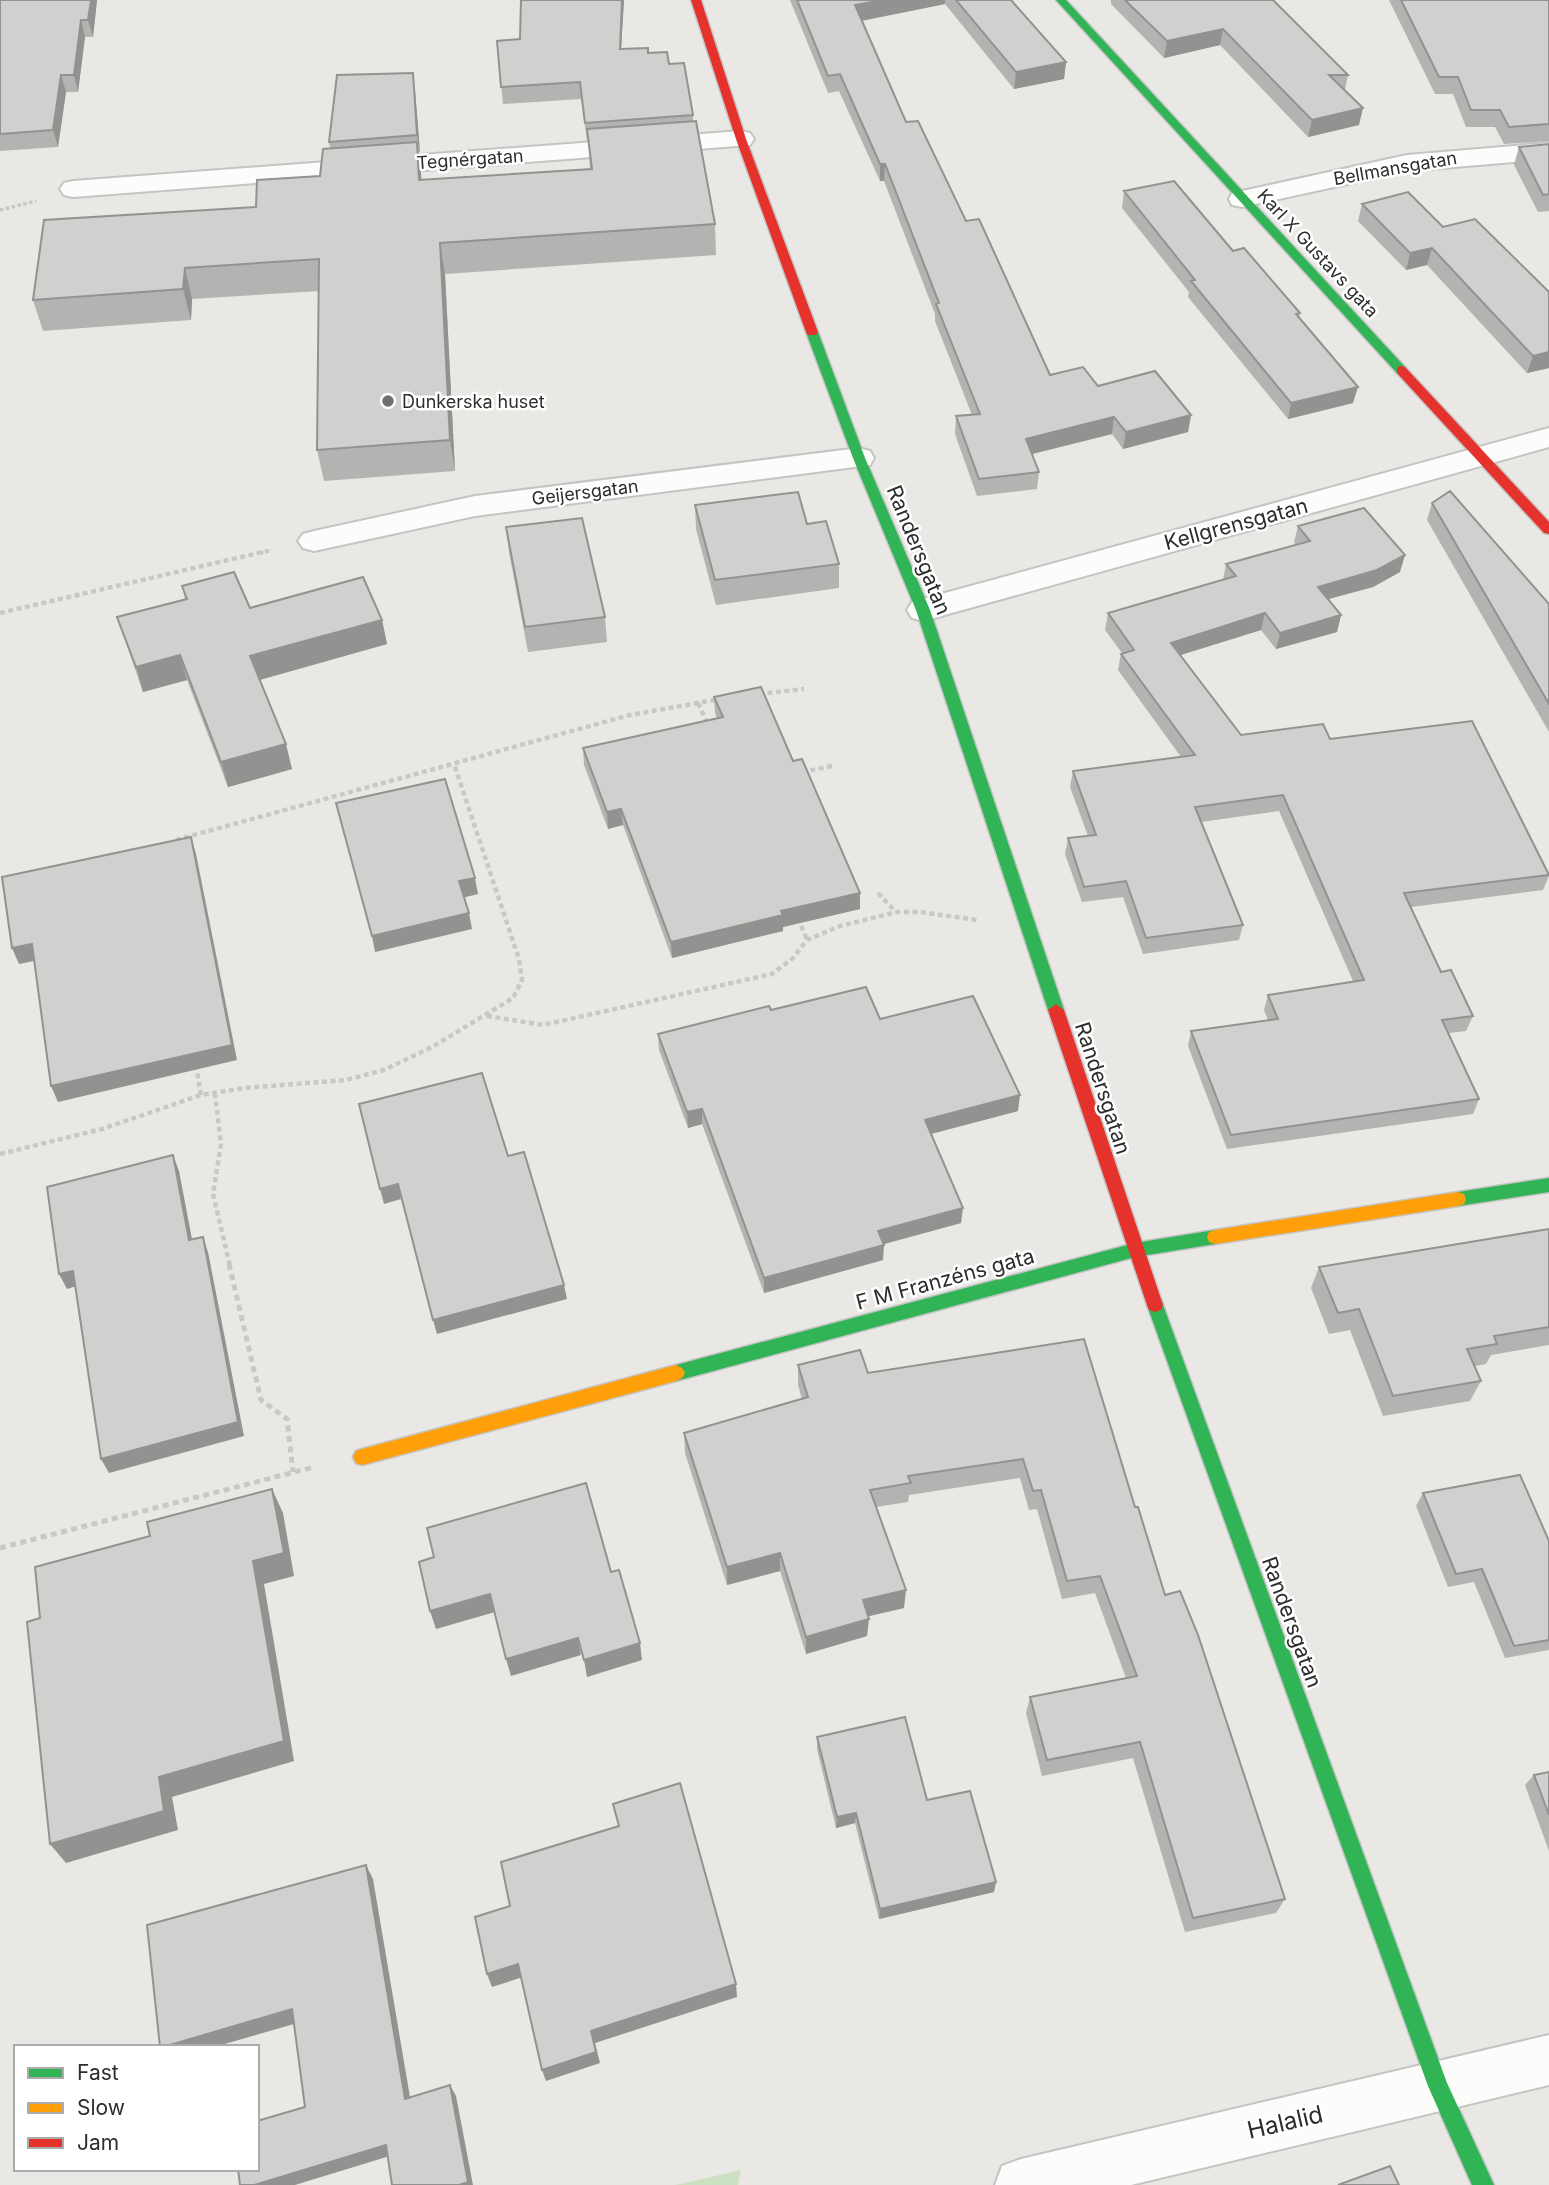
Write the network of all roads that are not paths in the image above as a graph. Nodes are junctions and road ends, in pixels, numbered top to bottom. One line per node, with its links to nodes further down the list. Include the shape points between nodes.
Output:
1 (696, 0): 3 (street, Randersgatan)
2 (1061, 0): 6 (street, Karl X Gustavs gata)
3 (741, 139): 5 (street, Tegnérgatan); 9 (street, Randersgatan)
4 (1549, 151): 6 (street, Bellmansgatan, via 1406,163)
5 (73, 189)
6 (1242, 199): 8 (street, Karl X Gustavs gata)
7 (1549, 437): 8 (street, Kellgrensgatan)
8 (1479, 456): 10 (street, Karl X Gustavs gata); 12 (street, Kellgrensgatan)
9 (859, 458): 11 (street, Geijersgatan, via 475,506); 12 (street, Randersgatan)
10 (1549, 530)
11 (314, 541)
12 (923, 610): 14 (street, Randersgatan)
13 (1549, 1185): 14 (street, F M Franzéns gata)
14 (1135, 1250): 15 (street, F M Franzéns gata); 17 (street, Randersgatan)
15 (362, 1457)
16 (1549, 2060): 17 (street, Halalid)
17 (1438, 2086): 18 (street, Halalid); 19 (street, Randersgatan)
18 (1021, 2185)
19 (1483, 2185)

